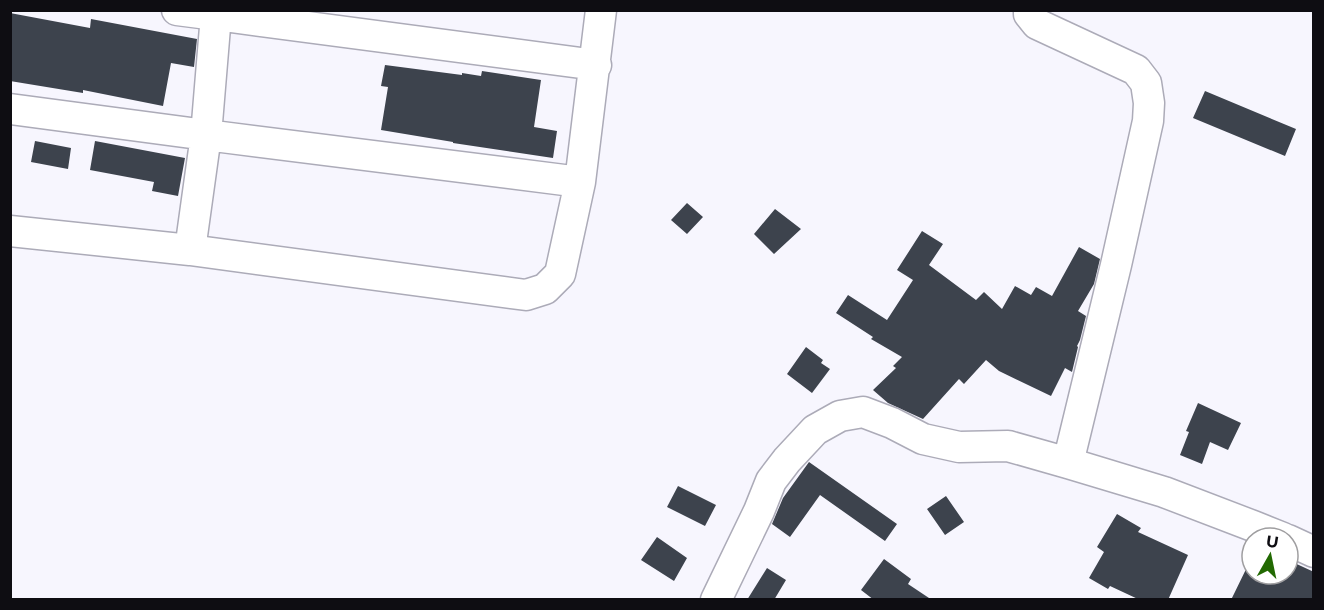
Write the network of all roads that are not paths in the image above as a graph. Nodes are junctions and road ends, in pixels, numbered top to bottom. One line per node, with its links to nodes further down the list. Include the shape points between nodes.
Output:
1 (177, 10): 4 (street)
2 (601, 10): 5 (street)
3 (1029, 10): 11 (street, via 1037,24 1136,70 1146,83 1149,103 1116,265)
4 (216, 13): 5 (street); 7 (street)
5 (596, 65): 8 (street)
6 (10, 109): 7 (street)
7 (206, 135): 8 (street); 10 (street)
8 (580, 182): 10 (street, via 560,274 545,289 526,295)
9 (10, 231): 10 (street)
10 (190, 250)
11 (1068, 463): 12 (street); 15 (street, via 1008,446 959,447 923,440 863,412 840,416 815,430 771,481)
12 (1256, 526)
13 (1300, 546): 14 (street)
14 (1314, 552)
15 (716, 600)

